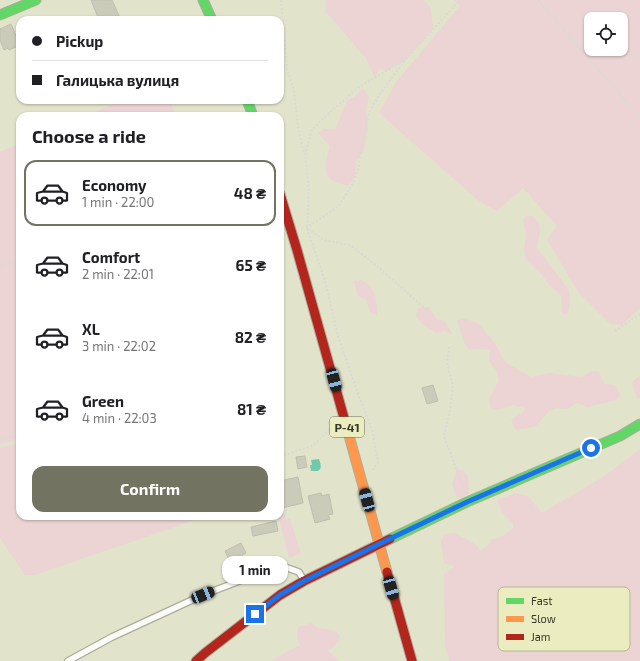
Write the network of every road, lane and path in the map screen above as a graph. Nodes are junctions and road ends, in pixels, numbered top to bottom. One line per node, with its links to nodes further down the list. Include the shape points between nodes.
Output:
1 (36, 0): 6 (main road)
2 (203, 0): 7 (main road)
3 (282, 0): 8 (path)
4 (460, 0): 10 (path)
5 (538, 0): 11 (path)
6 (0, 15)
7 (210, 16)
8 (283, 16)
9 (284, 28): 12 (path, via 287,69 294,91 298,127)
10 (406, 59): 12 (path, via 359,87 312,129); 14 (path, via 369,112 359,166 353,183 339,206)
11 (640, 118)
12 (305, 155): 14 (path, via 309,189)
13 (284, 206): 15 (main road, Р-41)
14 (307, 228): 15 (path); 18 (path, via 324,240 350,245); 27 (path, via 325,281 338,336 356,392 372,430 378,462)
15 (293, 233): 22 (main road, Р-41)
16 (16, 260): 17 (path)
17 (0, 265)
18 (431, 314)
19 (640, 314): 20 (path)
20 (615, 330)
21 (449, 347): 28 (path, via 447,363 453,387 444,436)
22 (346, 423): 26 (path, via 332,427 314,445); 27 (main road, Р-41)
23 (640, 424): 28 (main road, via 620,436)
24 (16, 436): 25 (path)
25 (0, 439)
26 (284, 455)
27 (363, 486): 29 (main road, Р-41)
28 (467, 502): 29 (main road)
29 (379, 544): 30 (main road); 33 (main road, Р-41)
30 (304, 581): 31 (lane, via 299,572 285,567 269,570 203,595); 32 (main road, via 280,595)
31 (68, 661)
32 (196, 661)
33 (412, 661)

